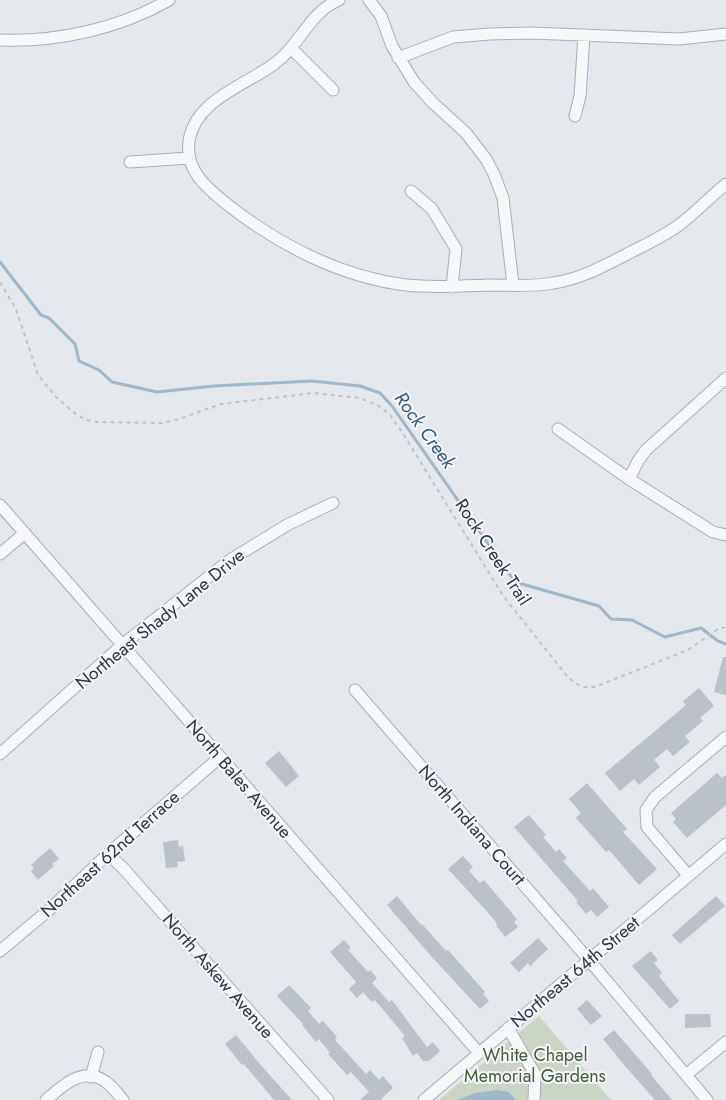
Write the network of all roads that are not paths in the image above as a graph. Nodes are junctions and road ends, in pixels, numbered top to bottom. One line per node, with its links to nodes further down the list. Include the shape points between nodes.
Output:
1 (169, 0): 8 (street, via 127,20 96,29 36,39)
2 (339, 0): 9 (street, via 318,13)
3 (369, 0): 5 (street)
4 (382, 0): 5 (street)
5 (381, 16): 10 (street)
6 (726, 34): 7 (street, via 679,40)
7 (584, 35): 10 (street, via 532,33 453,37); 12 (street, via 580,96)
8 (0, 40)
9 (291, 48): 11 (street); 13 (street, via 277,63 204,111 191,134)
10 (398, 58): 17 (street, via 420,90 476,145 494,174 504,198)
11 (333, 90)
12 (575, 116)
13 (189, 158): 14 (street); 18 (street, via 201,182 226,203 262,229 320,261 377,280)
14 (130, 162)
15 (726, 184): 17 (street, via 678,226 592,272 553,284)
16 (411, 191): 18 (street, via 432,209 456,249)
17 (513, 285): 18 (street)
18 (452, 287)
19 (726, 378): 21 (street, via 646,450)
20 (558, 429): 21 (street)
21 (629, 479): 25 (street, via 713,532)
22 (332, 503): 27 (street, Northeast Shady Lane Drive, via 287,525 230,560)
23 (0, 505): 24 (street, North Bales Avenue)
24 (25, 533): 26 (street); 27 (street, North Bales Avenue)
25 (726, 535)
26 (0, 554)
27 (122, 645): 30 (street, Northeast Shady Lane Drive); 31 (street, North Bales Avenue)
28 (355, 690): 36 (street, North Indiana Court)
29 (726, 737): 34 (street, via 655,797 646,810 648,827)
30 (0, 754)
31 (220, 758): 33 (street, Northeast 62nd Terrace); 40 (street, North Bales Avenue)
32 (726, 844): 34 (street, Northeast 64th Street)
33 (108, 854): 35 (street, Northeast 62nd Terrace); 45 (street, North Askew Avenue)
34 (688, 875): 36 (street, Northeast 64th Street)
35 (0, 951)
36 (589, 960): 37 (street, Northeast 64th Street); 41 (street, North Indiana Court)
37 (508, 1028): 40 (street, Northeast 64th Street); 47 (street, via 535,1074)
38 (726, 1042): 41 (street)
39 (98, 1052): 42 (street)
40 (479, 1053): 46 (street, Northeast 64th Street)
41 (686, 1075): 48 (street, North Indiana Court)
42 (91, 1077): 43 (street, via 71,1080); 44 (street, via 106,1082)
43 (46, 1100)
44 (123, 1100)
45 (328, 1100)
46 (424, 1100)
47 (534, 1100)
48 (707, 1100)

